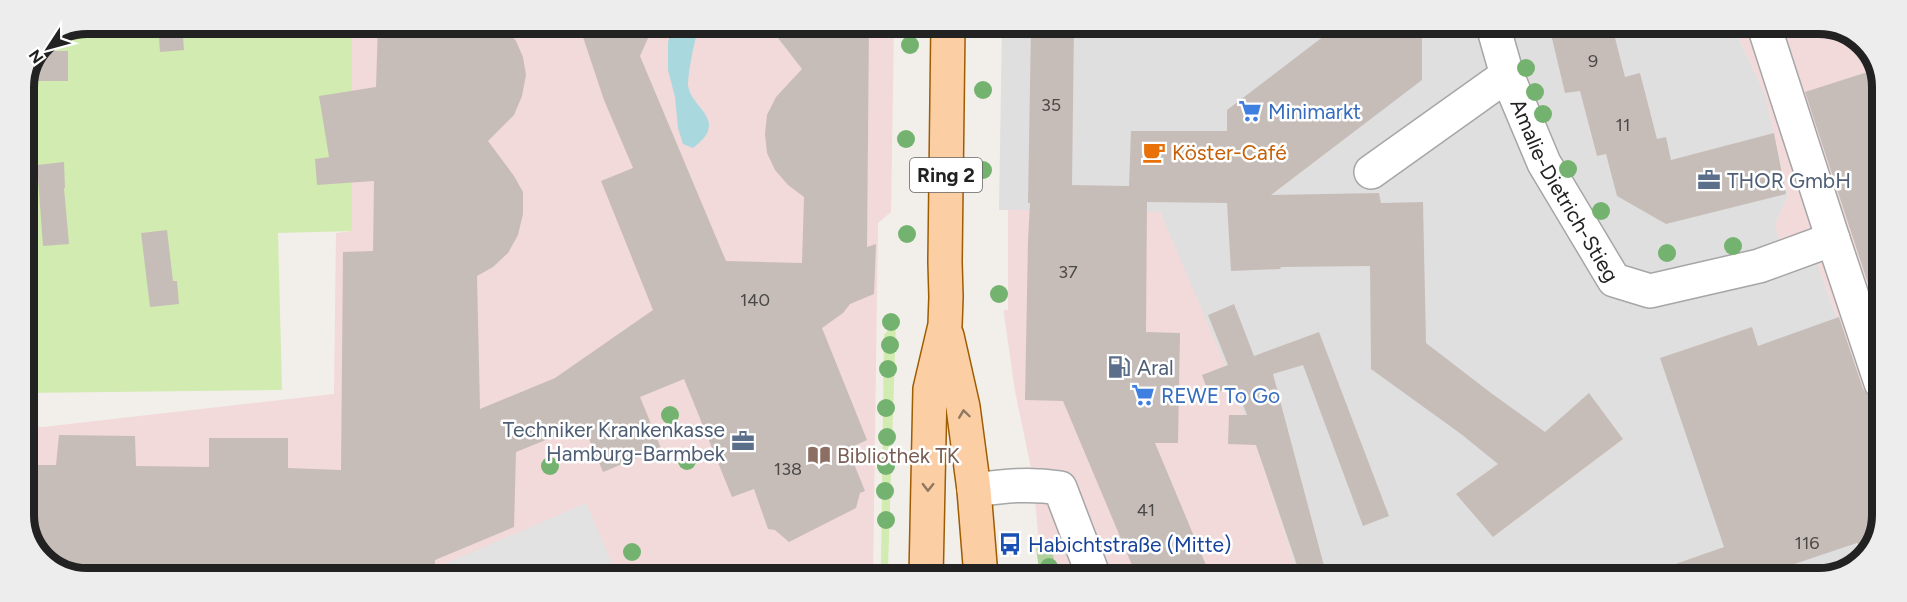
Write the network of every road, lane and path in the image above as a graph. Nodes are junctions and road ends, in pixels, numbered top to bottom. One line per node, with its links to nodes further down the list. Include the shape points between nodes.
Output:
1 (948, 34): 7 (main road, Ring 2)
2 (1495, 34): 4 (street, Amalie-Dietrich-Stieg)
3 (1767, 34): 6 (street)
4 (1507, 75): 5 (street); 6 (street, Amalie-Dietrich-Stieg, via 1544,163 1614,280 1650,291 1759,266)
5 (1371, 172)
6 (1833, 239): 8 (street)
7 (945, 325): 9 (main road, Ring 2, one-way to 7, via 963,407); 10 (main road, Ring 2, one-way to 10, via 930,389)
8 (1872, 356)
9 (974, 490): 11 (main road, Ring 2); 12 (street, via 1020,484 1060,488)
10 (926, 567)
11 (980, 567)
12 (1090, 567)

